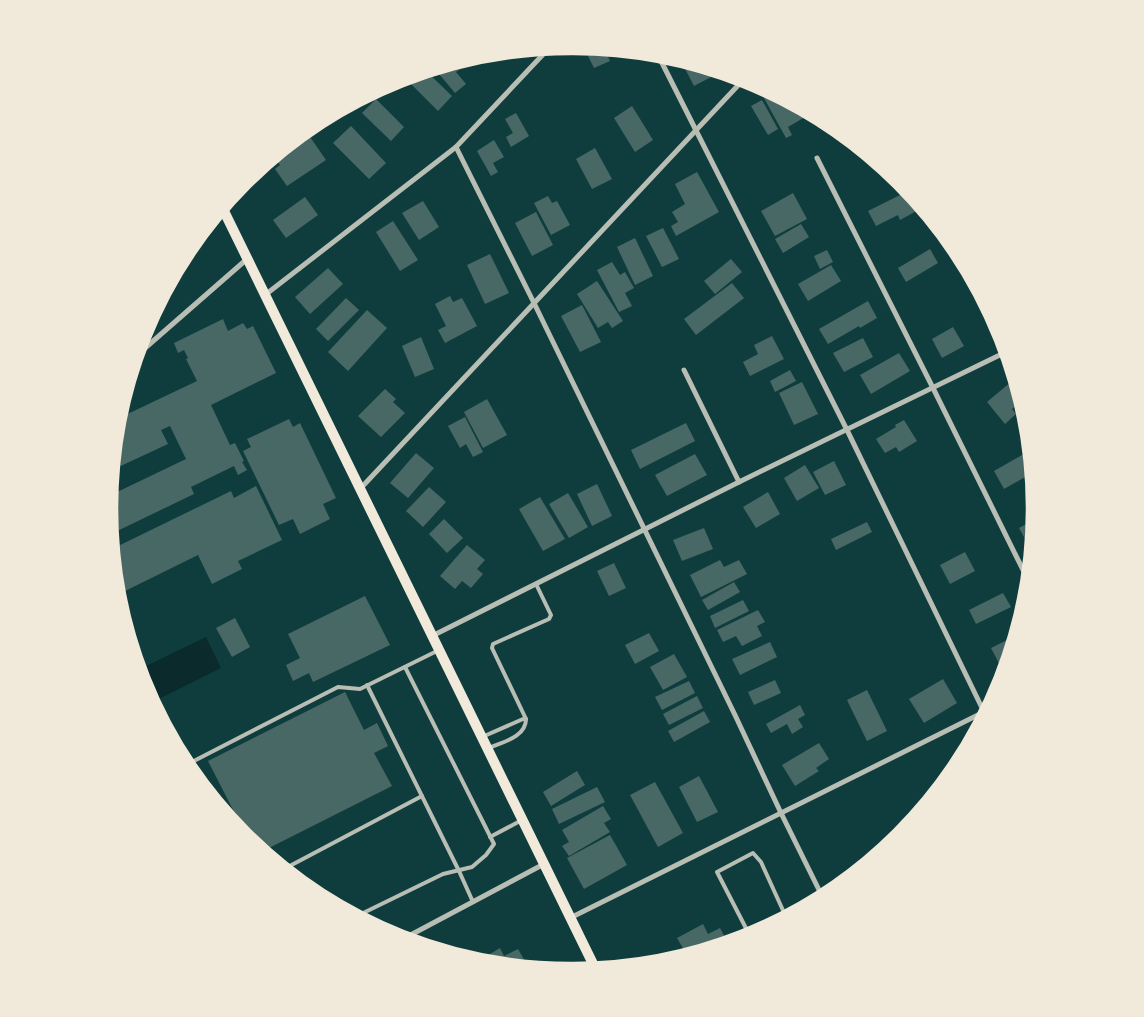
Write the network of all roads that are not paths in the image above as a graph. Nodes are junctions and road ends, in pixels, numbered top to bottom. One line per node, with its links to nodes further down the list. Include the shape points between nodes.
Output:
1 (542, 55): 5 (street)
2 (662, 62): 4 (street)
3 (738, 85): 4 (street)
4 (697, 131): 10 (street); 15 (street)
5 (456, 147): 9 (street); 10 (street)
6 (817, 158): 14 (street)
7 (225, 215): 8 (main road)
8 (247, 259): 9 (main road); 11 (street)
9 (265, 295): 17 (main road)
10 (534, 303): 17 (street); 18 (street)
11 (147, 346)
12 (1000, 355): 14 (street)
13 (684, 370): 16 (street)
14 (933, 388): 15 (street); 19 (street)
15 (847, 430): 16 (street); 25 (street)
16 (739, 482): 18 (street)
17 (360, 489): 21 (main road)
18 (644, 529): 20 (street); 32 (street)
19 (1023, 569)
20 (536, 584): 21 (street); 27 (lane, via 551,615 549,619 493,644 492,648)
21 (432, 636): 22 (main road)
22 (439, 650): 23 (lane); 28 (main road)
23 (404, 667): 24 (lane); 34 (lane)
24 (367, 685): 30 (lane, via 360,689 338,687); 31 (lane)
25 (982, 705)
26 (976, 717): 32 (street)
27 (526, 719): 28 (lane); 29 (lane, via 518,735)
28 (482, 738): 29 (main road)
29 (487, 749): 33 (main road)
30 (194, 761)
31 (422, 796): 36 (lane); 37 (lane)
32 (781, 813): 38 (street); 42 (street)
33 (522, 820): 34 (lane); 35 (main road)
34 (490, 837): 37 (lane, via 494,844 486,855 472,867)
35 (544, 864): 39 (street); 42 (main road)
36 (290, 865)
37 (459, 871): 39 (lane); 41 (lane, via 443,874)
38 (819, 890)
39 (473, 902): 44 (street)
40 (783, 911): 43 (lane, via 761,862 753,853 717,872)
41 (364, 912)
42 (570, 918): 45 (main road)
43 (746, 929)
44 (412, 934)
45 (592, 962)

